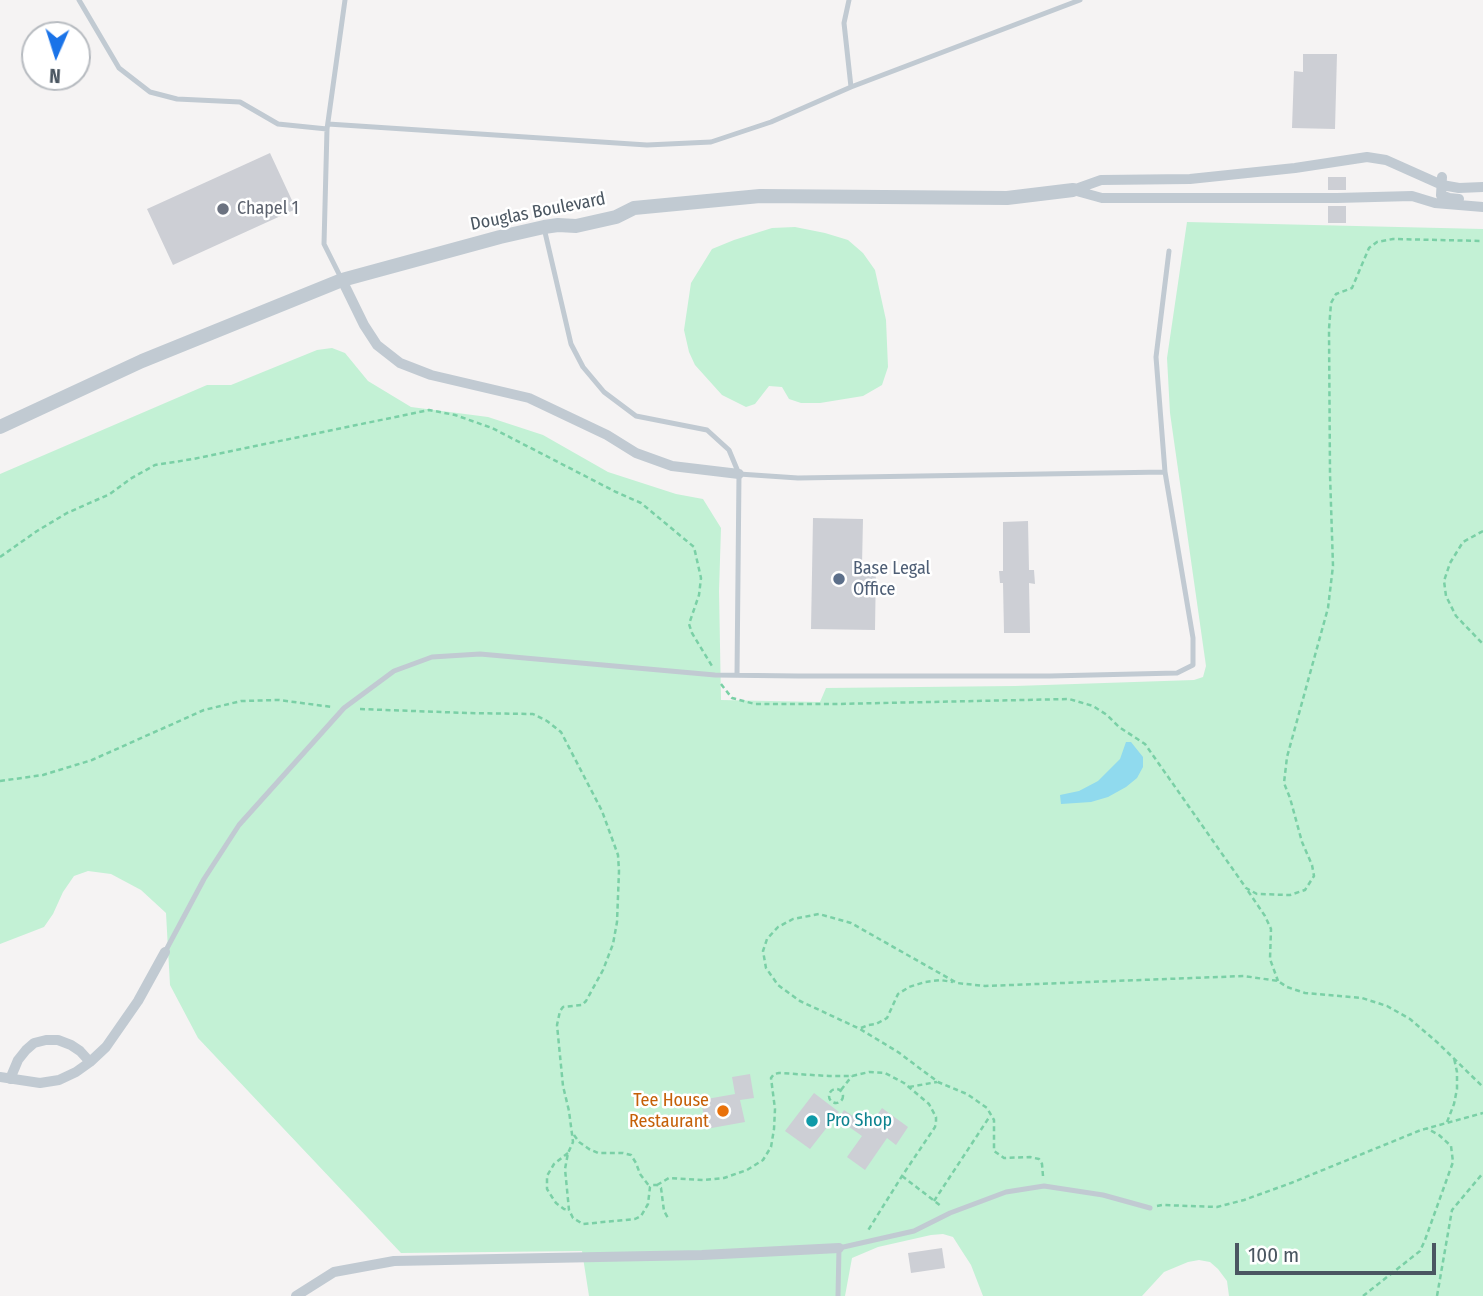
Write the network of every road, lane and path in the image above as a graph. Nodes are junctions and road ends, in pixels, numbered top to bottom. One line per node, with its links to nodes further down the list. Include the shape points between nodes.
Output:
1 (79, 0): 6 (lane, via 119,68 150,92 177,99 240,102 278,124)
2 (345, 0): 6 (lane)
3 (849, 0): 5 (lane, via 844,23)
4 (1080, 0): 5 (lane)
5 (851, 87): 6 (lane, via 711,142 647,145)
6 (328, 126): 15 (lane, via 324,244)
7 (1442, 181): 8 (street, via 1459,188); 9 (street, via 1367,157 1190,179 1101,180); 10 (street, via 1441,195)
8 (1483, 187)
9 (1073, 190): 11 (street, via 1102,198 1412,196); 12 (street, Douglas Boulevard, via 1007,198 760,196 634,208 576,226)
10 (1483, 200)
11 (1483, 207)
12 (544, 227): 15 (street, Douglas Boulevard); 18 (lane, via 571,344 583,367 604,392 636,416 707,430 729,450)
13 (1483, 241): 26 (path, via 1377,242 1369,248 1352,288 1336,294 1331,303 1333,566 1328,608 1284,783 1314,876 1305,890 1290,895 1257,894)
14 (1170, 251): 17 (lane, via 1156,357)
15 (342, 280): 16 (street, Douglas Boulevard, via 142,361); 18 (street, via 377,345 400,363 430,375 528,398 636,453 672,466)
16 (0, 427)
17 (1165, 471): 18 (lane, via 798,478); 23 (lane, via 1194,665 1177,673)
18 (738, 474): 23 (lane)
19 (1483, 531): 21 (path, via 1463,542 1444,581 1456,616)
20 (0, 557): 22 (path, via 67,513 110,494 155,465 429,410 442,412 492,428 641,503 694,547 701,578 689,624)
21 (1483, 644)
22 (715, 675): 23 (lane); 24 (lane, via 480,654 432,657 394,671); 26 (path, via 732,698 755,704 1069,699 1093,706 1145,744)
23 (737, 675)
24 (344, 708): 25 (path, via 279,699 242,701 204,710 92,760 43,775); 27 (lane, via 239,825); 43 (path, via 533,713 561,732 614,840 619,872 617,922 603,971 582,1005 563,1006 557,1025)
25 (0, 781)
26 (1246, 888): 28 (path, via 1271,929 1270,959)
27 (165, 952): 32 (street, via 138,1001)
28 (1278, 981): 29 (path, via 1244,976 985,986); 31 (path, via 1305,993 1362,998 1387,1006 1410,1019)
29 (957, 983): 30 (path, via 940,980 909,987 898,994 887,1018); 30 (path, via 851,923 819,915 793,919 778,928 763,951 766,968 778,985 800,1001)
30 (860, 1029): 35 (path)
31 (1454, 1057): 37 (path); 41 (path, via 1458,1089)
32 (90, 1062): 34 (street, via 59,1080 40,1083); 34 (street, via 71,1045 46,1040 26,1050)
33 (852, 1076): 36 (path, via 885,1073); 38 (path); 47 (path, via 774,1074 774,1129 763,1160 724,1178 669,1178)
34 (5, 1078)
35 (938, 1082): 36 (path); 40 (path, via 967,1094)
36 (909, 1087): 46 (path, via 929,1104 936,1122)
37 (1483, 1087)
38 (841, 1091)
39 (1483, 1113): 41 (path)
40 (991, 1115): 48 (path, via 994,1151 1004,1158 1039,1159); 50 (path)
41 (1447, 1122): 42 (path)
42 (1426, 1128): 51 (path, via 1244,1200 1217,1207); 59 (path, via 1451,1146 1454,1162 1426,1240 1420,1251)
43 (572, 1133): 44 (path); 49 (path, via 598,1153 631,1156)
44 (568, 1153): 52 (path); 52 (path, via 547,1176 547,1189 556,1203)
45 (1483, 1173): 60 (path, via 1451,1210)
46 (902, 1176): 50 (path); 55 (path)
47 (657, 1185): 49 (path); 54 (path)
48 (1044, 1186): 51 (lane); 53 (lane, via 1006,1192)
49 (649, 1187): 52 (path, via 648,1205 635,1219 583,1224)
50 (934, 1201): 53 (path)
51 (1150, 1208)
52 (569, 1210)
53 (950, 1213): 55 (lane, via 914,1231)
54 (668, 1218)
55 (860, 1244): 56 (lane)
56 (839, 1248): 57 (street, via 394,1261 334,1272); 58 (lane)
57 (296, 1296)
58 (838, 1296)
59 (1363, 1296)
60 (1437, 1296)

